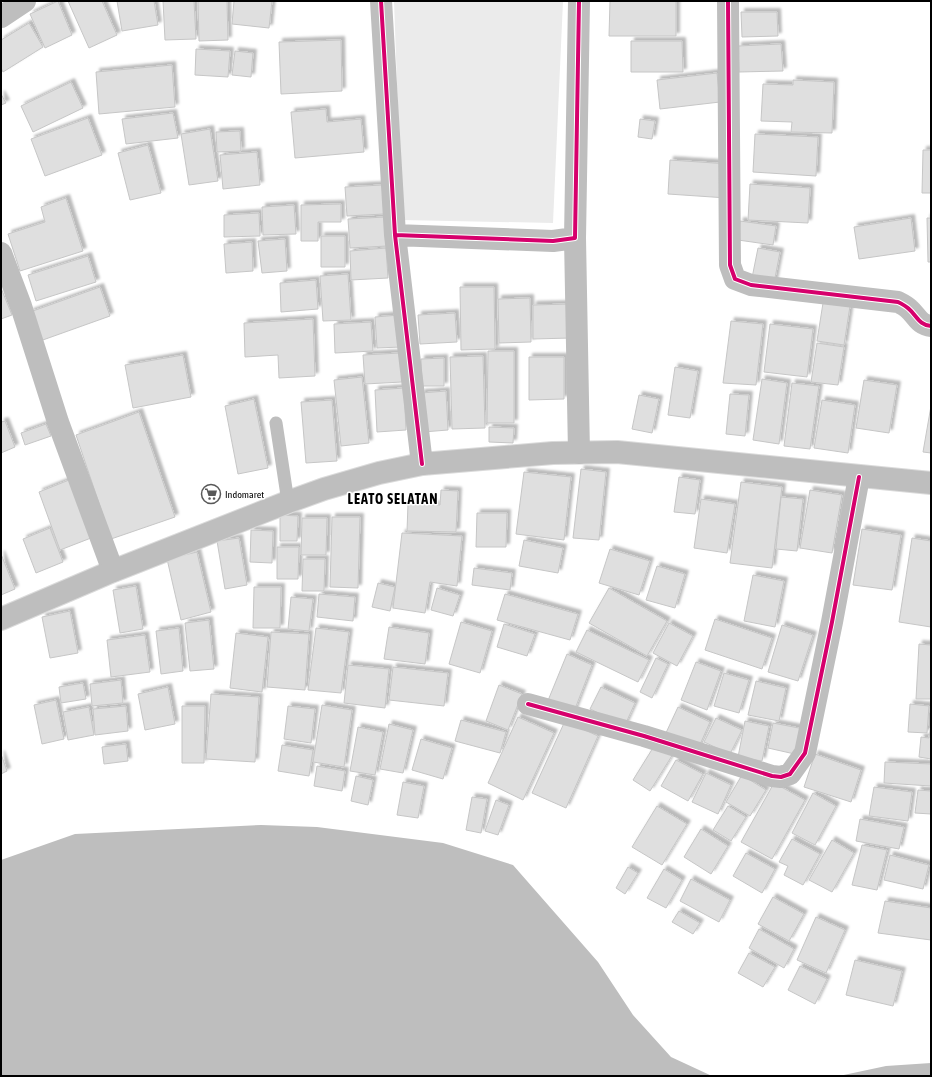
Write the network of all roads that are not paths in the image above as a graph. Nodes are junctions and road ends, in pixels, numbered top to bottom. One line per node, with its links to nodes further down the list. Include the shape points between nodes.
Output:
1 (24, 1): 5 (main road)
2 (381, 1): 6 (main road)
3 (579, 1): 7 (main road)
4 (728, 1): 9 (main road, via 730,265 736,278 750,285 898,302 908,308 920,322)
5 (1, 17)
6 (395, 235): 7 (main road, via 554,241); 12 (main road)
7 (575, 238): 11 (main road)
8 (1, 253): 16 (main road, via 21,306 58,422)
9 (931, 326)
10 (276, 422): 15 (lane)
11 (579, 452): 12 (main road); 13 (main road, via 617,452)
12 (422, 464): 15 (main road, via 366,477)
13 (859, 477): 14 (main road); 18 (main road, via 805,753 790,774 772,776 644,736)
14 (931, 483)
15 (288, 502): 16 (main road)
16 (113, 571): 17 (main road)
17 (1, 619)
18 (528, 704)

